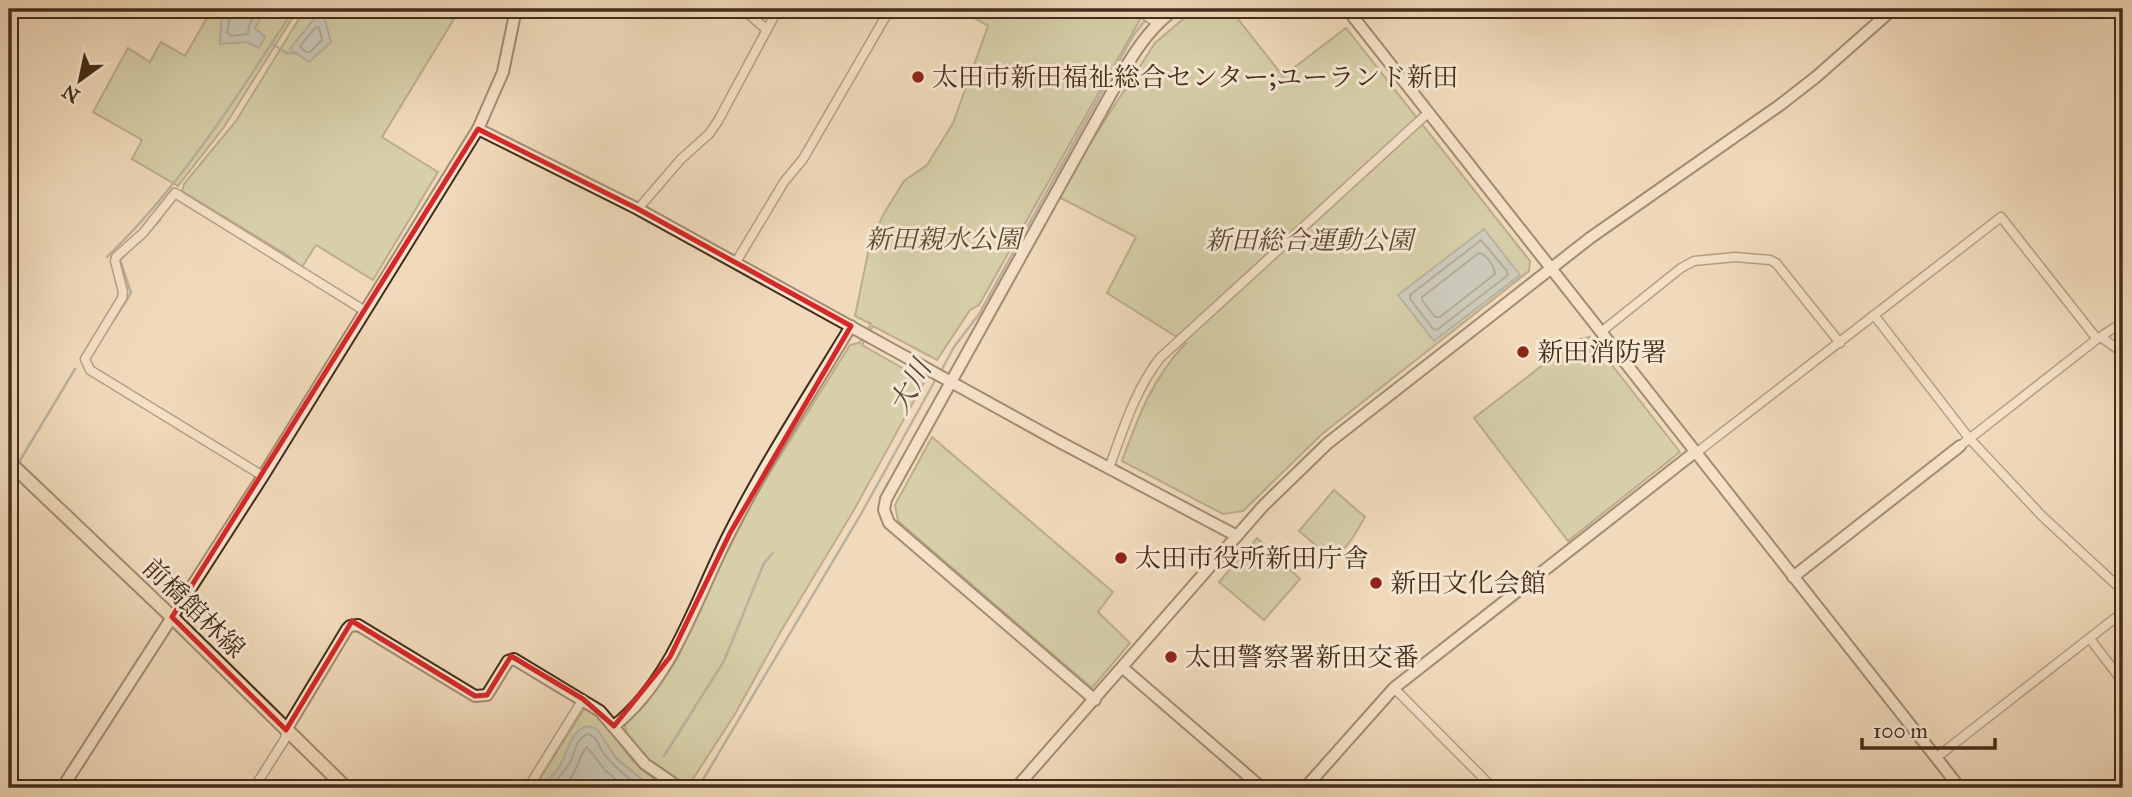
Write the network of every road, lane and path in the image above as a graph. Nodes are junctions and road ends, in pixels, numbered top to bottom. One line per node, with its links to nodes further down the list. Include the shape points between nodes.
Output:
1 (516, 9): 12 (street, via 503,72)
2 (743, 9): 10 (street)
3 (778, 9): 10 (street)
4 (890, 9): 14 (street, via 803,159)
5 (1136, 9): 9 (street)
6 (1175, 9): 9 (street)
7 (1348, 9): 11 (street)
8 (1893, 9): 15 (street, via 1789,98)
9 (1157, 23): 24 (street, via 1127,65)
10 (767, 30): 13 (street, via 709,134)
11 (1429, 112): 15 (street); 29 (street, via 1160,358 1133,405)
12 (478, 129): 13 (street); 16 (street)
13 (638, 209): 14 (street)
14 (736, 262): 19 (street)
15 (1552, 268): 20 (street); 31 (street, via 1328,443)
16 (365, 311): 30 (street); 30 (street, via 175,192 143,233 116,257 122,298 85,359 86,365)
17 (1874, 315): 21 (street, via 2001,217); 22 (street); 25 (street)
18 (2123, 322): 21 (street)
19 (852, 326): 24 (street); 42 (street, via 736,522 670,657 643,698)
20 (1601, 332): 22 (street, via 1681,268 1704,259 1735,257 1776,263); 27 (street)
21 (2099, 338): 23 (street); 25 (street)
22 (1840, 342): 27 (street)
23 (2123, 353)
24 (948, 380): 29 (street); 41 (street, via 886,499 886,517)
25 (1969, 438): 26 (street); 33 (street, via 2042,516)
26 (1960, 446): 32 (street)
27 (1696, 452): 32 (street); 39 (street)
28 (9, 462): 35 (main road, 前橋館林線)
29 (1109, 468): 31 (street)
30 (263, 476): 35 (street)
31 (1237, 536): 37 (street)
32 (1793, 577): 44 (street)
33 (2123, 591)
34 (2123, 612): 36 (street)
35 (172, 617): 43 (main road, 前橋館林線); 45 (street)
36 (2090, 639): 38 (street); 44 (street)
37 (1123, 668): 41 (street); 51 (street)
38 (2123, 682)
39 (1394, 688): 52 (street); 53 (street)
40 (583, 699): 42 (street); 43 (street, via 511,658 487,695 475,696 354,624); 48 (street)
41 (1095, 700): 50 (street)
42 (614, 726): 49 (street, via 645,764)
43 (286, 730): 46 (street); 47 (main road, 前橋館林線)
44 (1937, 757): 54 (street)
45 (62, 788)
46 (254, 788)
47 (346, 788)
48 (528, 788)
49 (680, 788)
50 (1016, 788)
51 (1262, 788)
52 (1304, 788)
53 (1493, 788)
54 (1960, 788)

